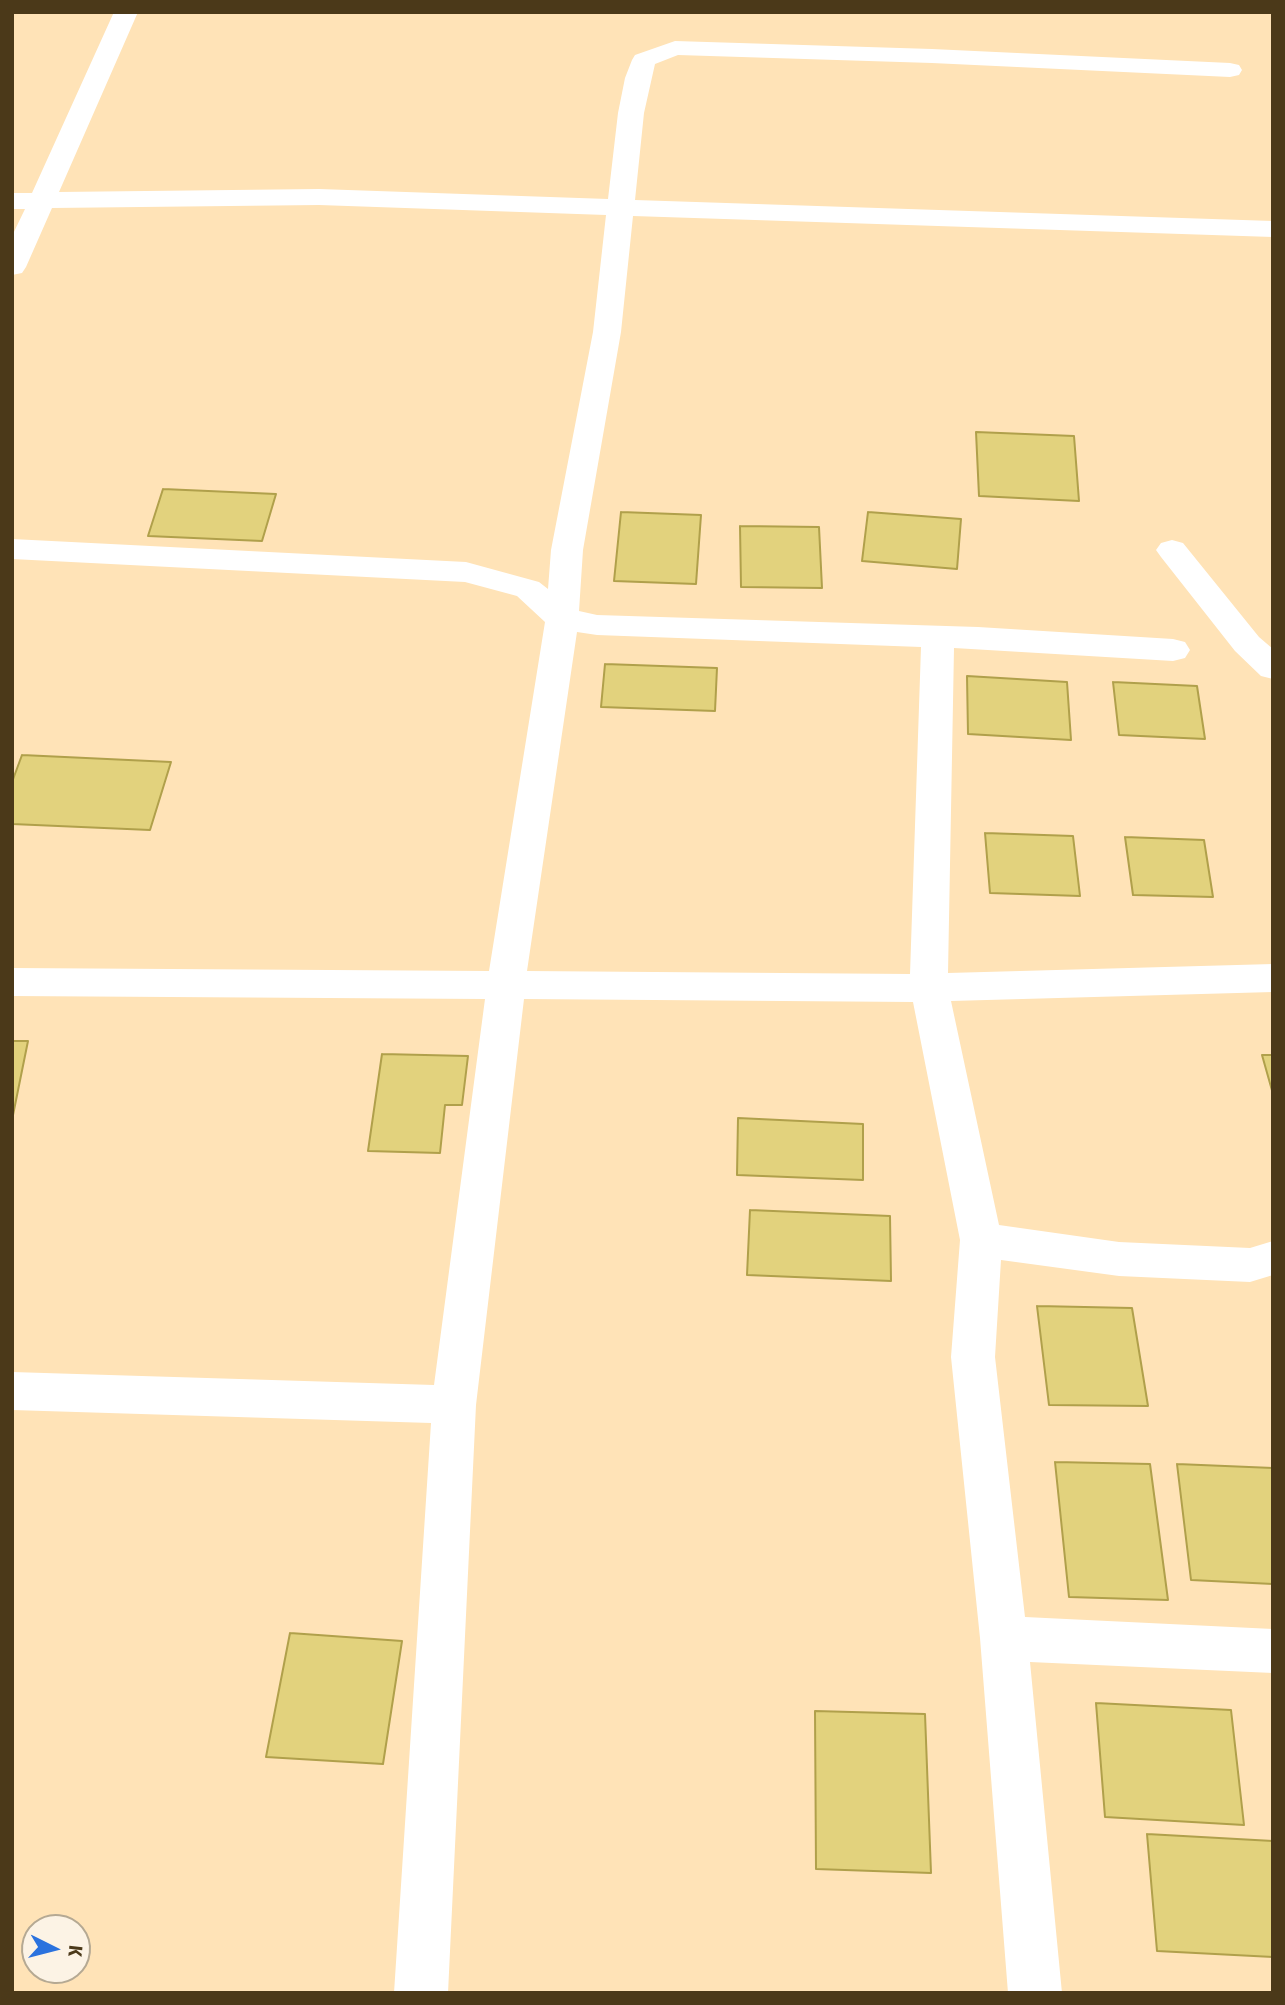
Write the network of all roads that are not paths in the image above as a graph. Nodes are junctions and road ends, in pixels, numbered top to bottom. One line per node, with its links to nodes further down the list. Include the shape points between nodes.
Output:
1 (126, 12): 4 (street)
2 (1230, 70): 5 (street, via 675,48 644,60 637,78)
3 (12, 201): 4 (street)
4 (40, 202): 5 (street, via 319,197); 7 (street)
5 (621, 208): 6 (street); 10 (street, via 607,332 567,550)
6 (1273, 229)
7 (12, 267)
8 (12, 549): 10 (street, via 466,572 528,589)
9 (1172, 550): 13 (street, via 1247,644)
10 (562, 619): 11 (street, via 597,625); 16 (street)
11 (938, 637): 12 (street); 17 (street)
12 (1173, 650)
13 (1273, 668)
14 (1273, 978): 17 (street)
15 (12, 982): 16 (street)
16 (506, 986): 17 (street); 21 (street)
17 (929, 988): 18 (street)
18 (981, 1240): 19 (street, via 1119,1259 1250,1265); 22 (street, via 973,1357)
19 (1273, 1258)
20 (12, 1391): 21 (street)
21 (454, 1405): 24 (street)
22 (1004, 1638): 23 (street); 25 (street)
23 (1273, 1651)
24 (421, 1993)
25 (1035, 1993)

